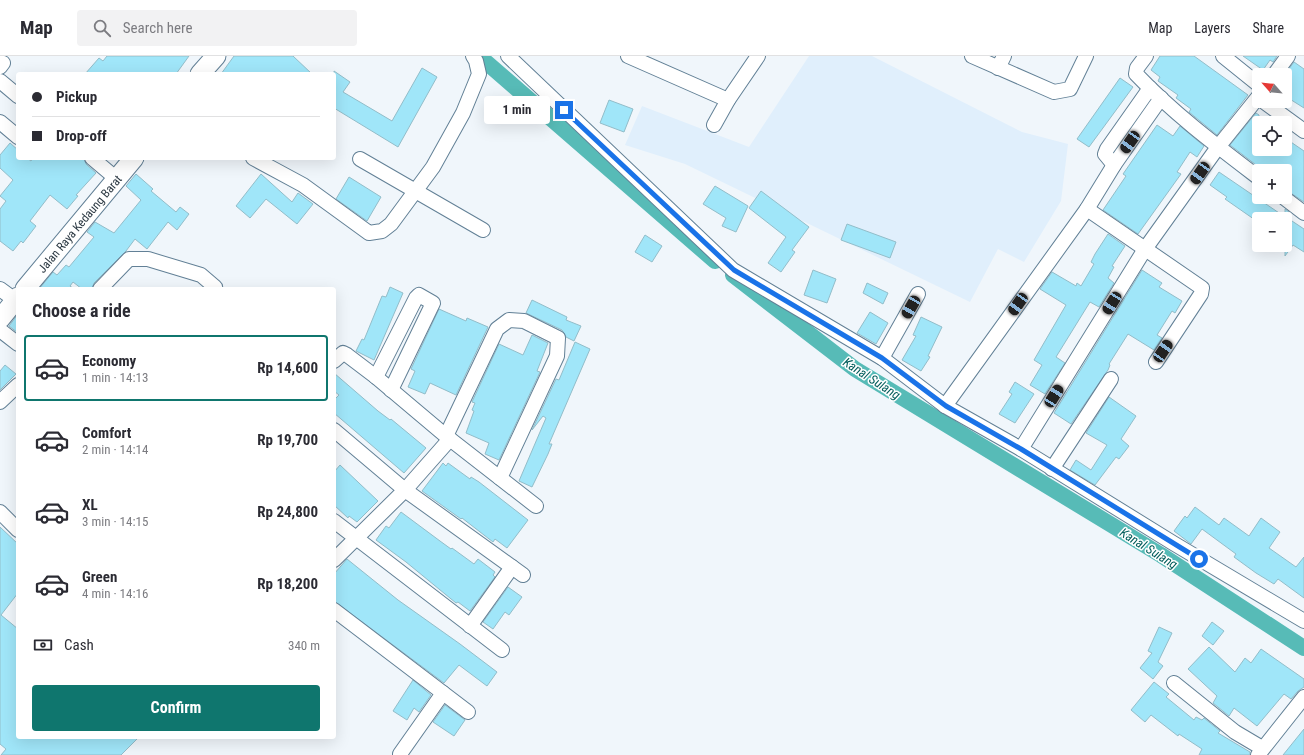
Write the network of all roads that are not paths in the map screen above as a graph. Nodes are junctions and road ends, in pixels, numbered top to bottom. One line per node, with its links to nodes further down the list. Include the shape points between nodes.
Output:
1 (216, 56): 15 (street)
2 (473, 56): 36 (street, via 479,74 463,113 433,167)
3 (508, 56): 52 (street, via 734,270)
4 (628, 56): 21 (street)
5 (758, 56): 21 (street)
6 (972, 56): 12 (street)
7 (1086, 56): 12 (street, via 1070,89 1054,92)
8 (1146, 56): 18 (street, via 1137,68 1136,74)
9 (1223, 56): 17 (street)
10 (1288, 56): 14 (street)
11 (0, 62): 13 (street, via 3,63)
12 (1001, 62)
13 (0, 67)
14 (1279, 68)
15 (202, 72)
16 (0, 81): 19 (street)
17 (1252, 87)
18 (1150, 88): 20 (street); 33 (street, via 1107,149 1105,154)
19 (16, 94)
20 (1161, 98): 28 (street); 33 (street)
21 (728, 100): 25 (street)
22 (1252, 105): 28 (street)
23 (1276, 108): 26 (street)
24 (0, 122): 27 (street)
25 (714, 125)
26 (1304, 131)
27 (16, 135)
28 (1218, 147): 34 (street); 41 (street)
29 (360, 159): 36 (street)
30 (94, 160): 35 (street)
31 (133, 160): 35 (street, Jalan Raya Kedaung Barat)
32 (258, 160): 36 (street, via 303,185 369,233 382,231 391,224)
33 (1114, 165): 38 (street)
34 (1252, 173)
35 (118, 180): 42 (street, Jalan Raya Kedaung Barat)
36 (415, 192): 40 (street)
37 (1292, 203): 39 (street)
38 (1087, 209): 41 (street); 60 (street, via 1030,285)
39 (1304, 213)
40 (483, 230)
41 (1145, 250): 54 (street, via 1202,288 1201,294); 63 (street)
42 (27, 287)
43 (102, 287): 44 (street, via 129,259 148,259 201,275)
44 (215, 287)
45 (0, 289): 47 (street)
46 (918, 294): 52 (street)
47 (16, 295)
48 (16, 300): 49 (street, Jalan Raya Kedaung Barat)
49 (0, 319)
50 (0, 330): 51 (street)
51 (16, 342)
52 (882, 358): 60 (street)
53 (336, 359): 55 (street, via 343,353)
54 (1156, 362)
55 (376, 377): 58 (street); 58 (street, via 416,297 419,295 433,303)
56 (1111, 379): 64 (street)
57 (16, 387): 59 (street)
58 (391, 390): 62 (street)
59 (0, 402)
60 (946, 406): 63 (street)
61 (336, 432): 66 (street)
62 (448, 438): 65 (street); 65 (street, via 497,329 510,320 524,321 558,338 557,356); 66 (street)
63 (1021, 449): 64 (street)
64 (1052, 469): 76 (street)
65 (500, 478): 67 (street)
66 (405, 490): 71 (street); 73 (street)
67 (536, 506)
68 (0, 512): 70 (street)
69 (336, 523): 71 (street)
70 (16, 528)
71 (355, 539): 72 (street); 77 (street)
72 (336, 558)
73 (512, 567): 74 (street); 77 (street)
74 (523, 575)
75 (336, 612): 80 (street)
76 (1304, 621)
77 (470, 626): 78 (street)
78 (502, 650)
79 (1174, 683): 83 (street)
80 (443, 693): 82 (street); 84 (street)
81 (1304, 697): 83 (street)
82 (468, 712)
83 (1260, 752)
84 (400, 754)

